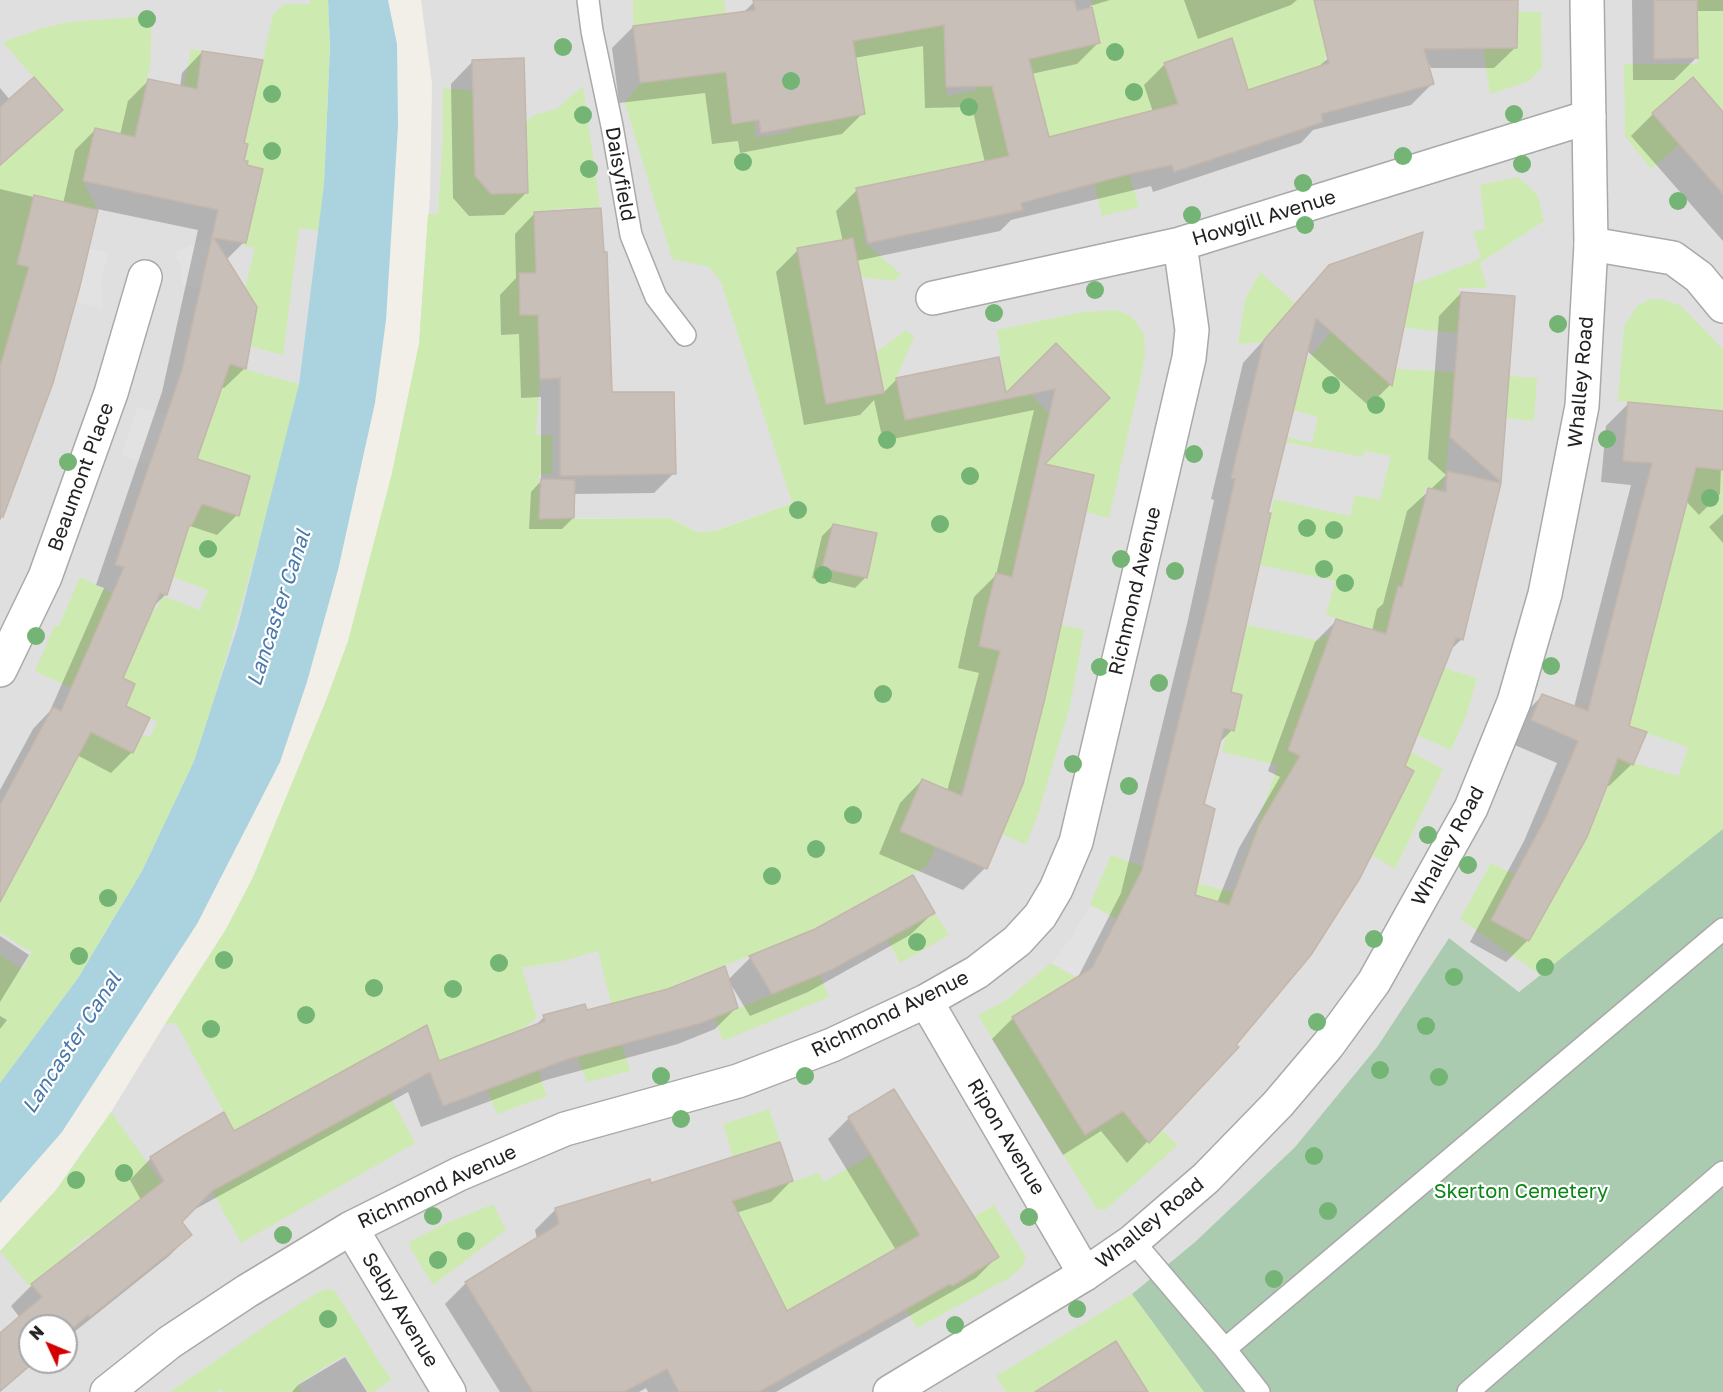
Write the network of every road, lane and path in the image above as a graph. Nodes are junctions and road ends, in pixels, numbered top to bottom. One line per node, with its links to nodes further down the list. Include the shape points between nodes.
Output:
1 (588, 0): 9 (lane, Daisyfield, via 631,236 657,297)
2 (1587, 0): 3 (street, Whalley Road)
3 (1589, 117): 4 (street, Howgill Avenue); 5 (street, Whalley Road)
4 (1180, 244): 7 (street, Howgill Avenue); 12 (street, Richmond Avenue, via 1192,330 1189,358 1076,842 1040,916 1017,941 977,972)
5 (1591, 244): 8 (street, via 1673,258 1699,277); 15 (street, Whalley Road, via 1582,406 1560,527 1515,697 1471,808 1374,982 1328,1045 1278,1104 1206,1178)
6 (145, 277): 10 (street, Beaumont Place, via 111,393 45,577)
7 (933, 298)
8 (1723, 306)
9 (685, 335)
10 (0, 670)
11 (1720, 938): 17 (lane)
12 (926, 1001): 14 (street, Richmond Avenue, via 832,1045 738,1081 565,1129 459,1174); 16 (street, Ripon Avenue)
13 (1723, 1173): 22 (lane)
14 (351, 1228): 18 (street, Richmond Avenue, via 170,1342); 19 (street, Selby Avenue)
15 (1132, 1241): 16 (street, Whalley Road); 17 (lane)
16 (1085, 1274): 20 (street, Whalley Road)
17 (1225, 1349): 21 (lane)
18 (107, 1392)
19 (449, 1392)
20 (890, 1392)
21 (1259, 1392)
22 (1468, 1392)

